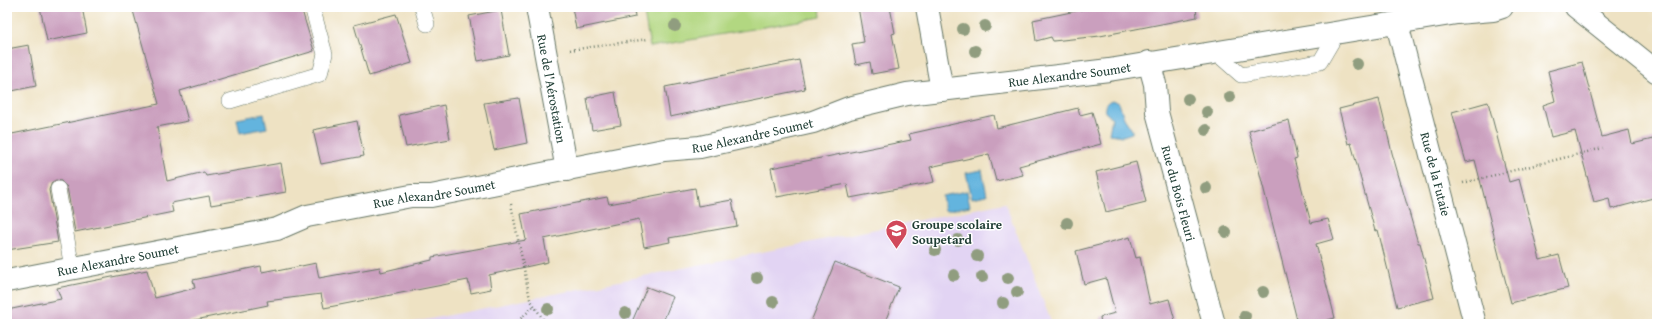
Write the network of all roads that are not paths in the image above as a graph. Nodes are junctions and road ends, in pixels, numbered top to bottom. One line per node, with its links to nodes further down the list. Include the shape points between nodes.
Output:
1 (312, 7): 12 (lane, via 325,54 320,74)
2 (422, 7): 7 (lane)
3 (537, 7): 13 (street, Rue de l'Aérostation)
4 (927, 7): 11 (street)
5 (1502, 7): 8 (street, Rue Alexandre Soumet)
6 (1576, 7): 10 (street)
7 (426, 24)
8 (1397, 24): 9 (street, Rue Alexandre Soumet); 18 (street, Rue de la Futaie)
9 (1149, 62): 11 (street, Rue Alexandre Soumet, via 1110,70); 17 (street, Rue du Bois Fleuri, via 1155,84 1157,112)
10 (1657, 72)
11 (942, 90): 13 (street, Rue Alexandre Soumet, via 907,94 849,108 813,122 700,147 664,150)
12 (230, 101)
13 (567, 170): 15 (street, Rue Alexandre Soumet, via 308,216 277,229)
14 (58, 189): 15 (lane)
15 (72, 268): 16 (street, Rue Alexandre Soumet)
16 (7, 281)
17 (1214, 324)
18 (1475, 324)

